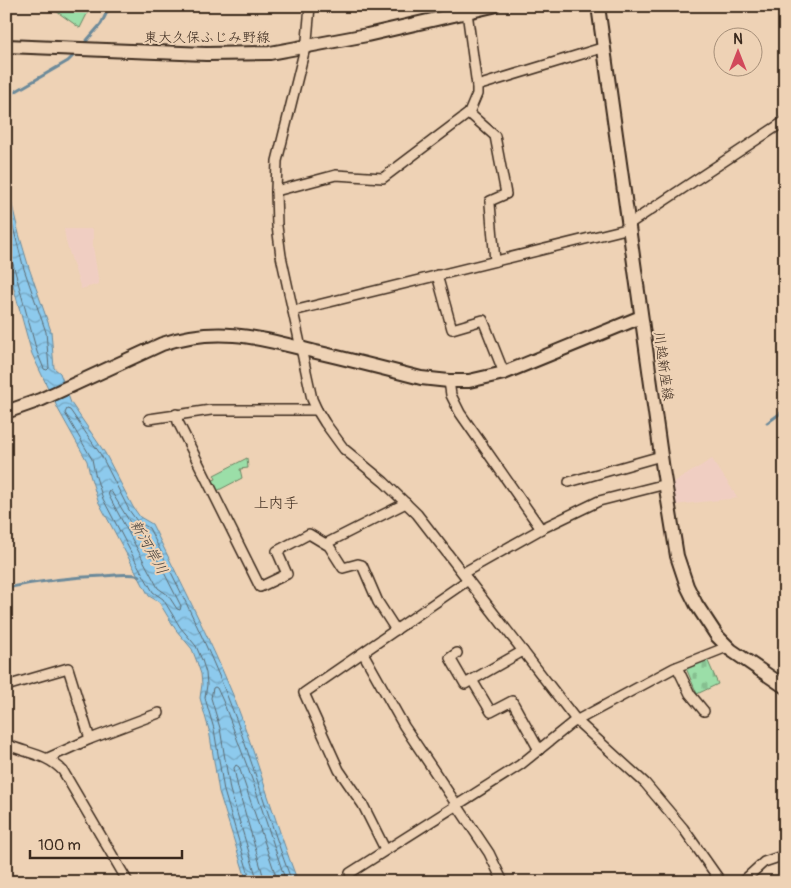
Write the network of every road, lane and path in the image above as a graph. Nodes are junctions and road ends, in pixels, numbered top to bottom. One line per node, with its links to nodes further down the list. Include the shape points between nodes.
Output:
1 (310, 6): 7 (street)
2 (493, 6): 4 (main road, 東大久保ふじみ野線)
3 (598, 6): 6 (main road, 川越新座線)
4 (467, 12): 7 (main road, 東大久保ふじみ野線); 8 (street)
5 (6, 46): 7 (main road, 東大久保ふじみ野線, via 238,54)
6 (605, 47): 8 (street); 12 (main road, 川越新座線)
7 (305, 48): 11 (street, via 277,161)
8 (477, 86): 9 (street)
9 (469, 113): 11 (street, via 383,178 336,175); 13 (street, via 494,136 506,194 490,201)
10 (785, 121): 12 (street)
11 (276, 191): 15 (street, via 279,241)
12 (630, 226): 13 (street); 16 (main road, 川越新座線)
13 (495, 261): 14 (street)
14 (437, 276): 15 (street); 18 (street, via 452,329 483,320)
15 (293, 311): 17 (street)
16 (642, 317): 18 (main road); 24 (main road, 川越新座線)
17 (302, 348): 19 (main road); 20 (street); 21 (main road, via 234,334 180,338 27,406)
18 (504, 373): 19 (main road)
19 (449, 382): 28 (street, via 460,413)
20 (317, 410): 22 (street, via 211,410); 27 (street, via 344,449)
21 (6, 412)
22 (176, 414): 23 (street); 29 (street, via 260,588 288,574 277,551 309,534)
23 (150, 419)
24 (661, 456): 25 (street); 26 (main road, 川越新座線)
25 (570, 482)
26 (666, 484): 28 (street, via 599,501); 32 (main road, 川越新座線, via 674,540 687,586 709,625)
27 (406, 503): 29 (street); 30 (street)
28 (541, 529): 30 (street)
29 (327, 544): 31 (street, via 343,568 362,565 378,602)
30 (465, 577): 31 (street); 33 (street)
31 (396, 630): 34 (street)
32 (728, 647): 36 (street); 39 (main road, 川越新座線)
33 (523, 651): 37 (street); 42 (street)
34 (362, 653): 47 (street, via 404,726); 48 (street, via 304,693 339,770 364,804)
35 (458, 653): 37 (street, via 450,658 465,684)
36 (677, 667): 40 (street, via 690,694); 42 (street)
37 (472, 680): 45 (street, via 491,712 512,701)
38 (6, 686): 43 (street, via 68,668)
39 (785, 687)
40 (704, 711)
41 (159, 714): 43 (street)
42 (577, 721): 45 (street); 53 (street, via 644,783 683,828)
43 (90, 739): 46 (street)
44 (6, 744): 46 (street)
45 (540, 750): 47 (street, via 520,766)
46 (48, 758): 51 (street, via 69,778)
47 (457, 804): 48 (street); 52 (street, via 489,853)
48 (385, 849): 50 (street)
49 (785, 855): 54 (street, via 764,862)
50 (350, 873)
51 (128, 882)
52 (503, 882)
53 (721, 882)
54 (742, 882)

